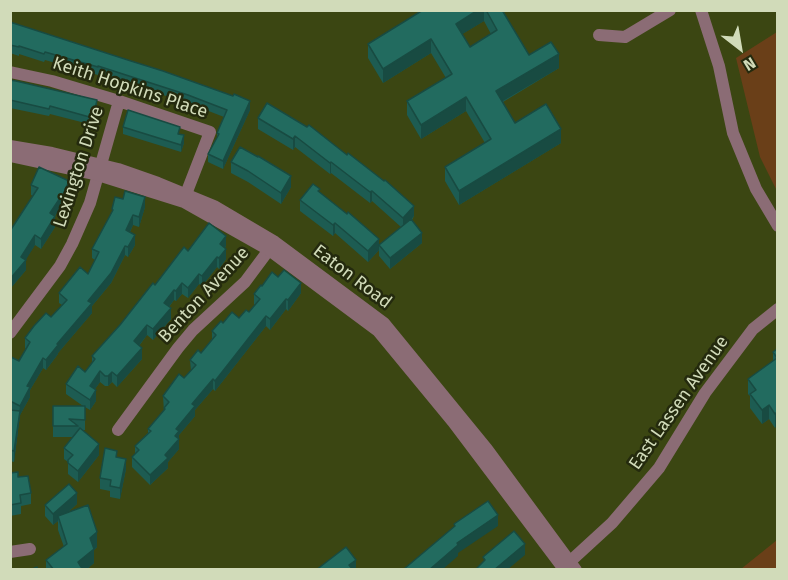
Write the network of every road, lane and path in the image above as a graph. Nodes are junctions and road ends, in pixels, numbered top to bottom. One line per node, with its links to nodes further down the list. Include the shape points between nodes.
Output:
1 (670, 10): 3 (street, via 625,37)
2 (700, 10): 10 (street, via 719,66 733,133 756,189)
3 (598, 35)
4 (10, 72): 5 (street, Keith Hopkins Place)
5 (119, 101): 8 (street, Lexington Drive); 9 (street, Keith Hopkins Place, via 210,132)
6 (10, 146): 8 (street, Eaton Road, via 52,153)
7 (10, 156): 8 (street)
8 (99, 170): 9 (street, Eaton Road, via 129,173); 11 (street, via 184,202); 13 (street, Lexington Drive, via 90,203 60,266)
9 (186, 194): 11 (street, Eaton Road, via 214,206)
10 (777, 226)
11 (272, 246): 14 (street, Benton Avenue, via 246,282 193,330); 17 (street, Eaton Road, via 384,323 487,449)
12 (777, 309): 17 (street, East Lassen Avenue, via 753,329 705,393 659,468)
13 (10, 333)
14 (118, 430)
15 (30, 549): 16 (street)
16 (10, 552)
17 (567, 567)

